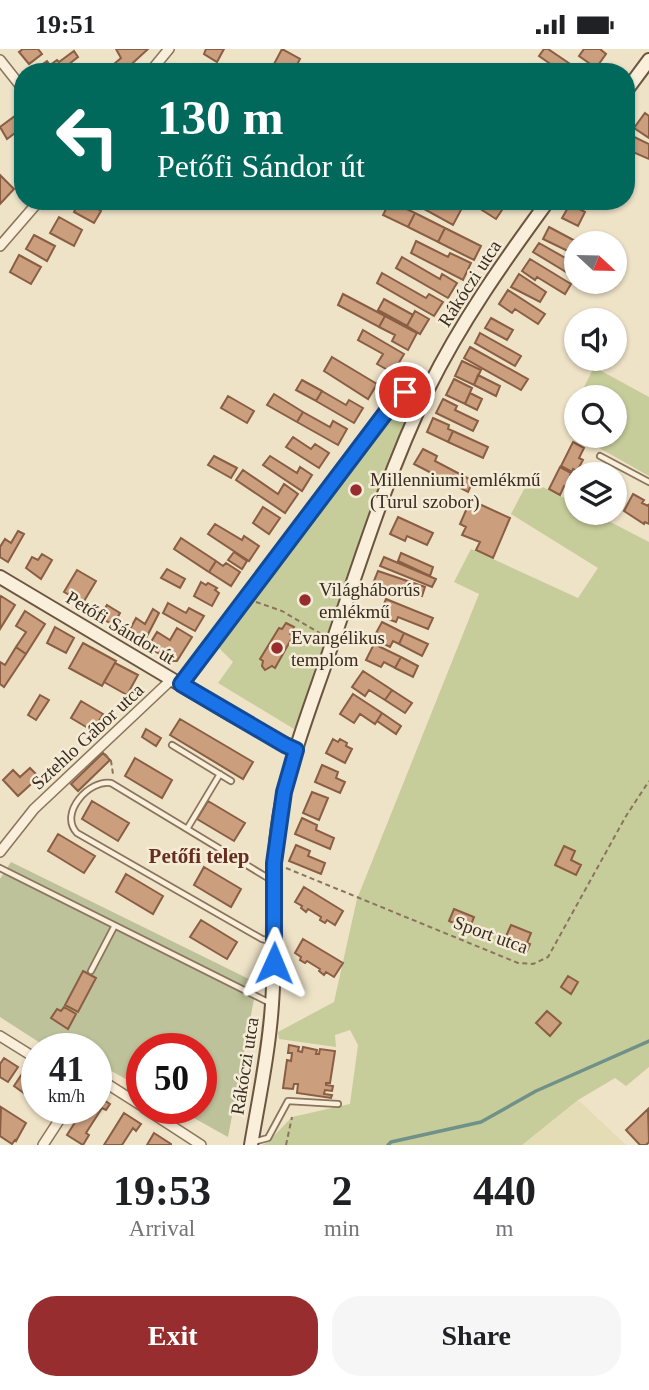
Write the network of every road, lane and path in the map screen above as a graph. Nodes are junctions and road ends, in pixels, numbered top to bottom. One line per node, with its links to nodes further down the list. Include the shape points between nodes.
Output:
1 (169, 49): 4 (street)
2 (0, 60): 5 (street)
3 (649, 60): 6 (main road)
4 (157, 63)
5 (14, 78)
6 (635, 79)
7 (31, 210): 9 (street)
8 (542, 210): 10 (main road, Rákóczi utca, via 453,341)
9 (0, 246)
10 (428, 389): 14 (street, via 399,395); 15 (main road, Rákóczi utca, via 398,458)
11 (600, 456): 12 (lane)
12 (649, 482)
13 (0, 577): 16 (main road, Petőfi Sándor út)
14 (246, 598): 15 (path, via 282,611); 16 (street)
15 (333, 641): 19 (main road, Rákóczi utca)
16 (176, 682): 18 (street, Sztehlo Gábor utca); 19 (main road, Petőfi Sándor út)
17 (173, 744): 20 (lane)
18 (100, 748): 23 (path, via 114,769); 25 (street, Sztehlo Gábor utca, via 34,809)
19 (296, 750): 26 (main road, Rákóczi utca, via 284,792)
20 (220, 774): 21 (lane); 24 (lane)
21 (231, 781)
22 (649, 781): 26 (path, Sport utca, via 548,957 533,964 518,963)
23 (111, 783): 24 (lane); 30 (lane, via 96,784 74,806 70,818 74,829 262,939)
24 (187, 829): 28 (lane)
25 (0, 852)
26 (274, 863): 28 (main road, Rákóczi utca)
27 (0, 867): 29 (lane)
28 (274, 882): 30 (main road, Rákóczi utca)
29 (114, 927): 31 (lane); 32 (lane)
30 (275, 942): 32 (main road, Rákóczi utca)
31 (91, 971)
32 (272, 1005): 39 (main road, Rákóczi utca)
33 (0, 1036): 34 (street)
34 (21, 1049)
35 (338, 1104): 39 (lane, via 288,1101 268,1138)
36 (292, 1117): 42 (path)
37 (57, 1124): 40 (street)
38 (169, 1124): 41 (street)
39 (251, 1144)
40 (43, 1145)
41 (201, 1145)
42 (286, 1145)

